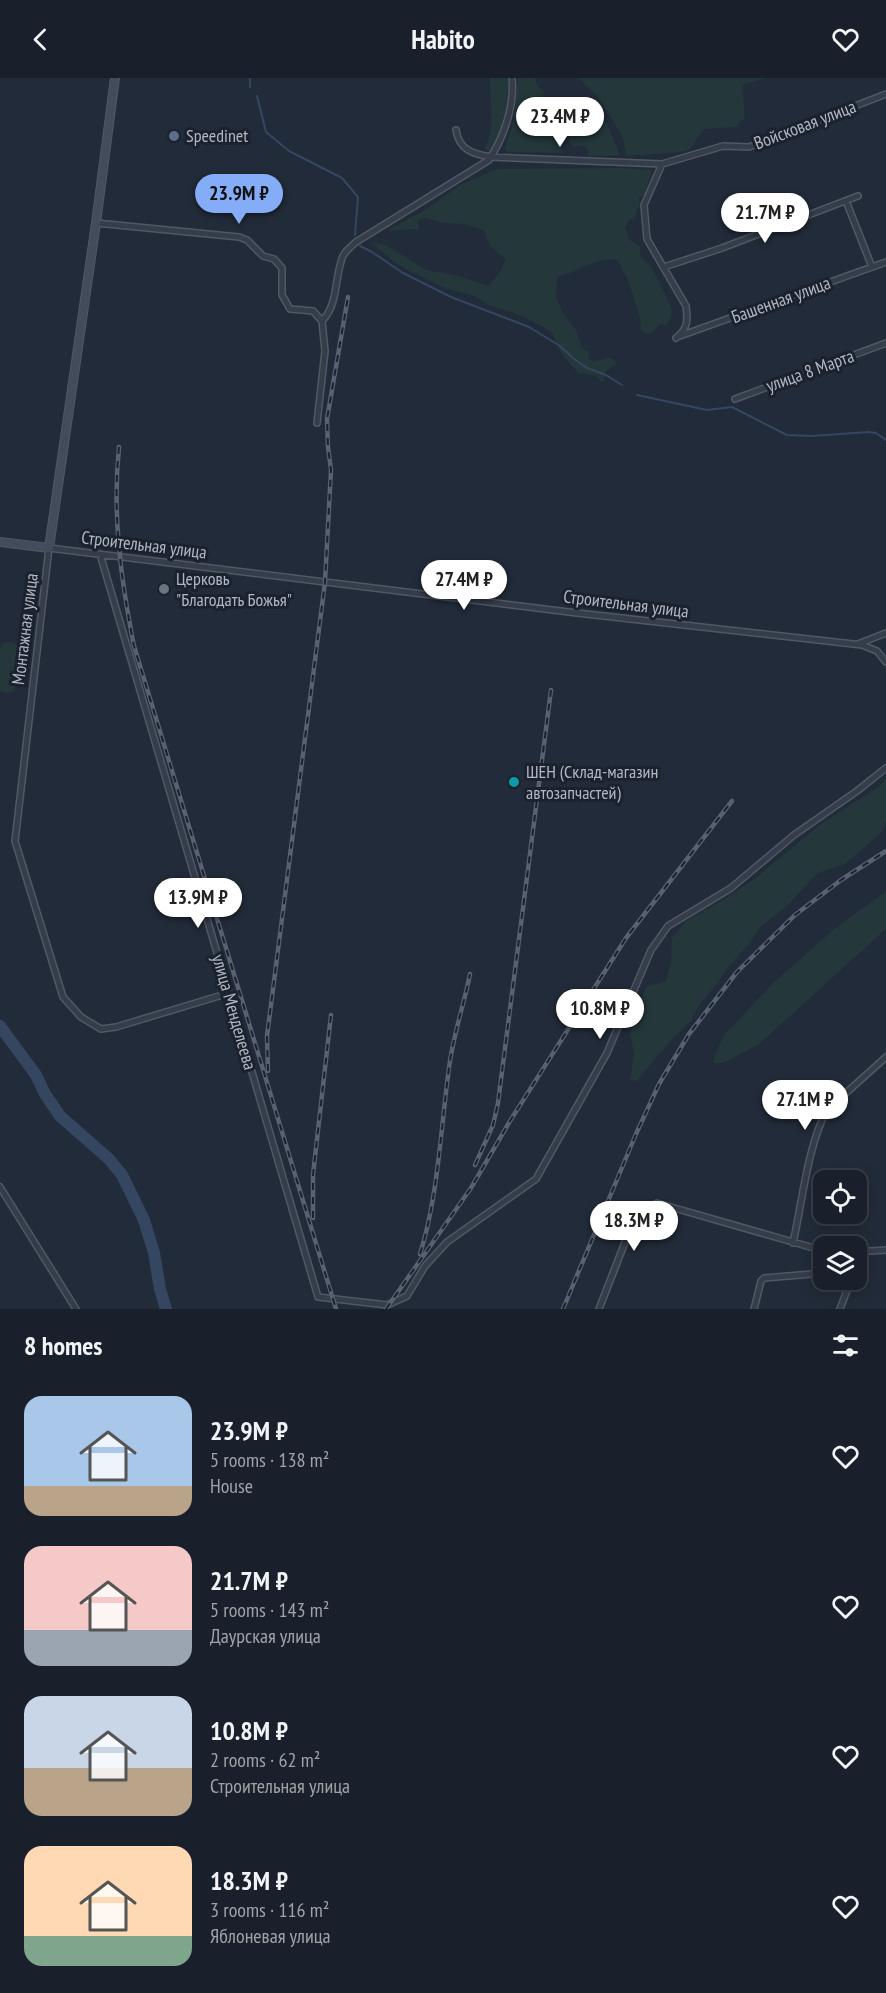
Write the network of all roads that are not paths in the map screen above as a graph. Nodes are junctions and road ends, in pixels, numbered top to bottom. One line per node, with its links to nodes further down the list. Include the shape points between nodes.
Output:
1 (115, 78): 9 (street, Монтажная улица)
2 (512, 78): 5 (street, via 512,101)
3 (886, 94): 6 (street, Войсковая улица, via 749,147 723,146)
4 (456, 130): 5 (street, Войсковая улица, via 458,141 474,154)
5 (491, 157): 6 (street, Войсковая улица); 13 (street, via 349,248 333,303)
6 (662, 164): 11 (street, via 644,205 647,239)
7 (858, 196): 8 (street)
8 (846, 201): 11 (street); 12 (street)
9 (96, 223): 13 (street, via 247,240 282,268 282,296 290,309 313,311); 18 (street, Монтажная улица)
10 (886, 262): 12 (street, Башенная улица)
11 (664, 267): 12 (street, Башенная улица, via 681,296 687,316 686,328 676,338)
12 (872, 267)
13 (322, 321): 16 (street, via 325,351)
14 (886, 343): 15 (street, улица 8 Марта)
15 (735, 399)
16 (317, 423)
17 (0, 542): 18 (street, Строительная улица)
18 (49, 548): 19 (street, Строительная улица); 24 (street, Монтажная улица, via 15,841 63,997 81,1017 101,1029)
19 (100, 554): 21 (street, Строительная улица); 24 (street, улица Менделеева)
20 (886, 633): 21 (street)
21 (857, 644): 22 (street, Строительная улица, via 877,651)
22 (886, 662)
23 (886, 768): 24 (street, улица Менделеева, via 794,835 731,888 668,926 651,950 607,1053 536,1179 447,1242 425,1266 407,1296 387,1305 318,1297)
24 (229, 993)
25 (886, 1057): 27 (street, via 827,1110 821,1120)
26 (0, 1187): 33 (street)
27 (793, 1243): 28 (street); 34 (street, via 657,1203 640,1215 629,1232)
28 (813, 1248)
29 (886, 1250): 30 (street)
30 (867, 1253)
31 (813, 1274): 35 (street, via 764,1278)
32 (847, 1290): 36 (street)
33 (76, 1309)
34 (599, 1309)
35 (754, 1309)
36 (840, 1309)

